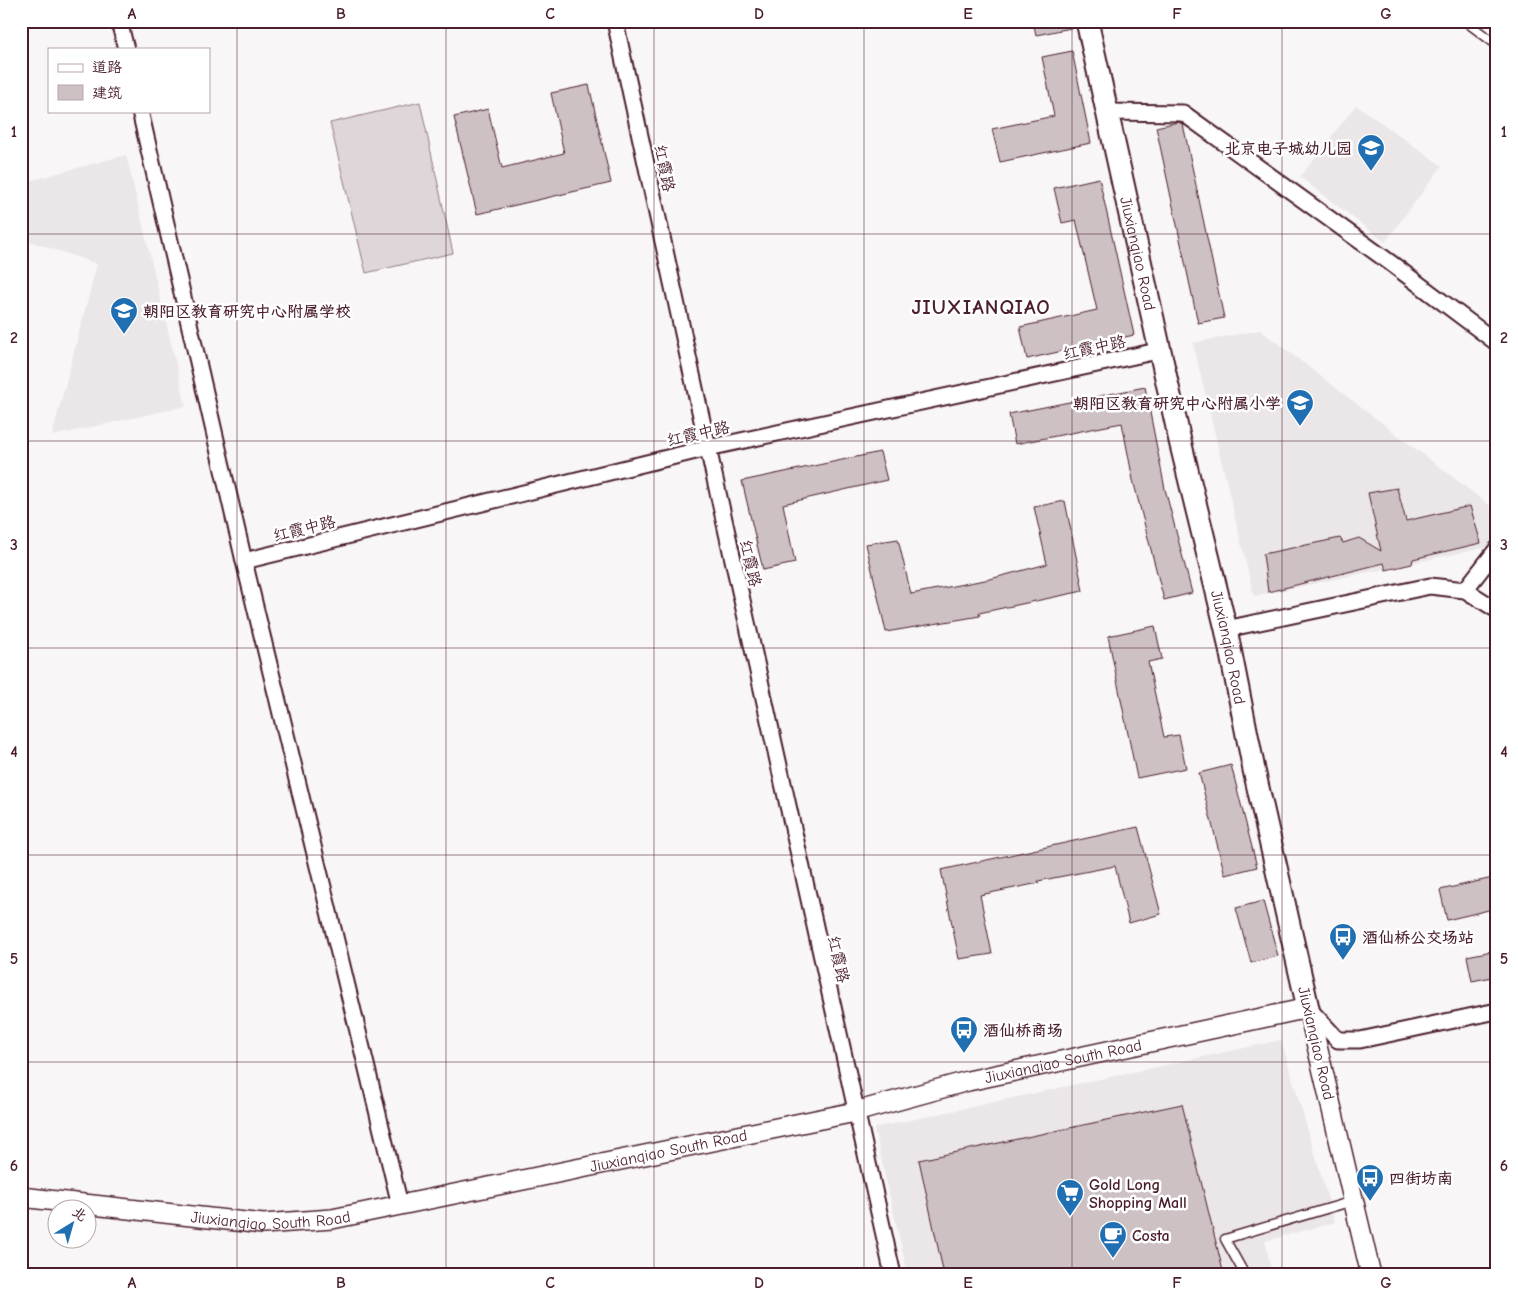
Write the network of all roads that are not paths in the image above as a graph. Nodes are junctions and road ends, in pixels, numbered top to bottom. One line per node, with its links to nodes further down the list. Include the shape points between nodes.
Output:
1 (119, 21): 6 (street)
2 (615, 21): 11 (street, 红霞路)
3 (1087, 21): 8 (main road, Jiuxianqiao Road)
4 (1465, 21): 5 (lane)
5 (1497, 46)
6 (126, 48)
7 (140, 112): 13 (street)
8 (1106, 112): 9 (street, via 1183,113); 10 (main road, Jiuxianqiao Road)
9 (1497, 343)
10 (1162, 350): 11 (street, 红霞中路); 16 (main road, Jiuxianqiao Road, via 1180,441)
11 (708, 448): 13 (street, 红霞中路); 19 (street, 红霞路)
12 (1497, 549): 14 (street)
13 (244, 561): 22 (street)
14 (1464, 590): 15 (street); 16 (street, via 1430,586)
15 (1497, 610)
16 (1226, 629): 17 (main road, Jiuxianqiao Road)
17 (1308, 1008): 18 (street, via 1338,1040 1360,1040); 19 (street, Jiuxianqiao South Road, via 968,1081); 21 (street, Jiuxianqiao Road)
18 (1497, 1011)
19 (855, 1112): 22 (street, Jiuxianqiao South Road); 23 (street, 红霞路)
20 (21, 1196): 22 (street, Jiuxianqiao South Road, via 263,1224 332,1219)
21 (1354, 1200): 24 (lane, via 1225,1239); 25 (street, Jiuxianqiao Road)
22 (400, 1205)
23 (893, 1275)
24 (1245, 1275)
25 (1372, 1275)

